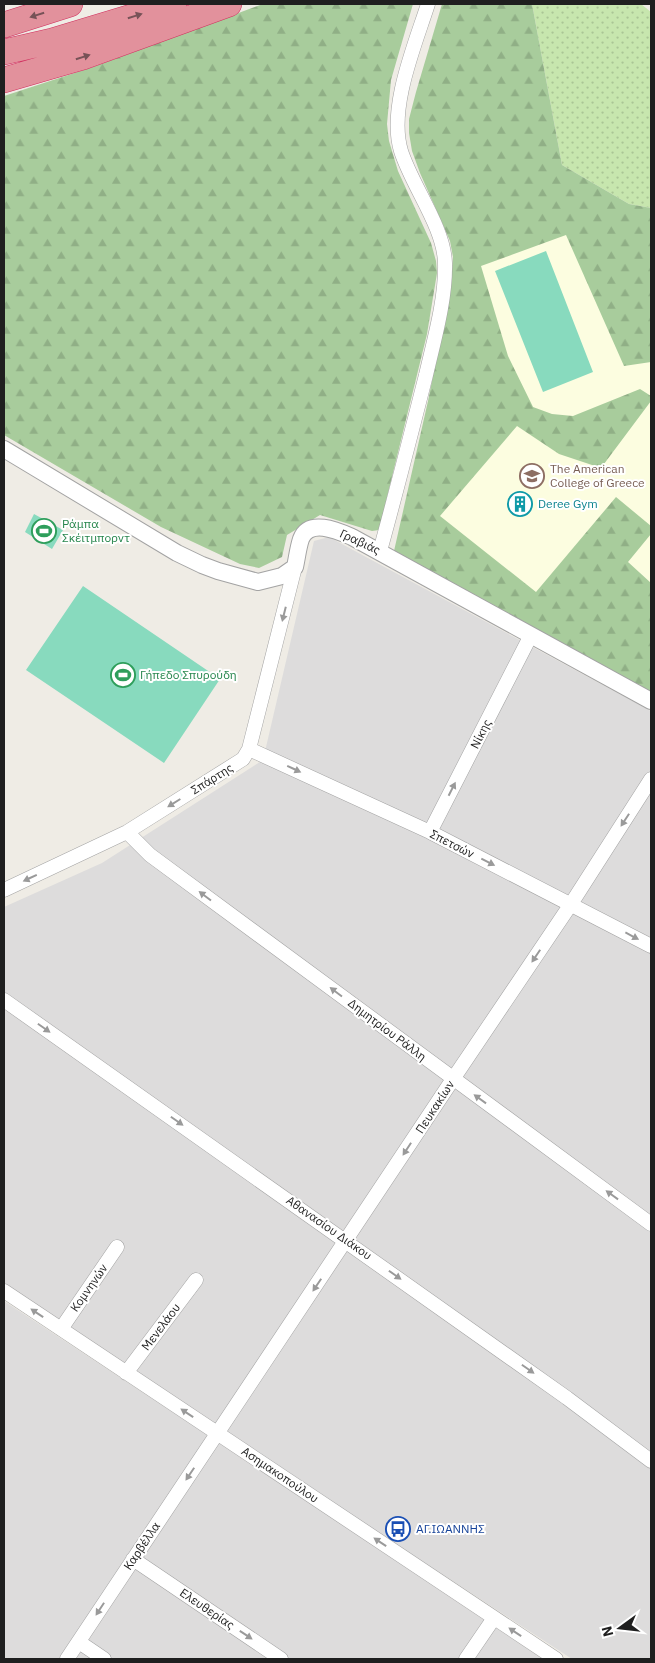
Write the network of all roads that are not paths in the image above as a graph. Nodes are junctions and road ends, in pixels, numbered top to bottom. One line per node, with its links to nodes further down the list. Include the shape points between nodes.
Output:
1 (70, 4): 5 (highway, one-way to 5)
2 (174, 4): 6 (highway, one-way to 2)
3 (229, 4): 7 (highway, one-way to 3, via 83,57)
4 (428, 4): 9 (street, via 403,86 397,134 401,151 440,241 444,274 435,334)
5 (4, 24)
6 (4, 52)
7 (4, 80)
8 (4, 449): 10 (street, via 202,565 258,582 282,576)
9 (380, 551): 10 (street, Γραβιάς, via 336,531 316,528 302,538); 11 (street, Γραβιάς)
10 (294, 567): 13 (street, Σπάρτης, one-way to 13)
11 (531, 635): 12 (street, Γραβιάς); 16 (street, Νίκης, one-way to 11)
12 (651, 702)
13 (249, 749): 15 (street, Σπάρτης, one-way to 15, via 238,763); 16 (street, Σπετσών, one-way to 16)
14 (651, 779): 18 (street, Πευκακίων, one-way to 18)
15 (127, 832): 17 (street, Σπάρτης, one-way to 17); 21 (street, Δημητρίου Ράλλη, one-way to 15, via 150,855)
16 (430, 832): 18 (street, Σπετσών, one-way to 18)
17 (4, 890)
18 (571, 904): 19 (street, Σπετσών, one-way to 19); 21 (street, Πευκακίων, one-way to 21)
19 (651, 946)
20 (4, 1000): 23 (street, Αθανασίου Διάκου, one-way to 23)
21 (453, 1079): 22 (street, Δημητρίου Ράλλη, one-way to 21); 23 (street, Πευκακίων, one-way to 23)
22 (651, 1224)
23 (347, 1241): 29 (street, Πευκακίων, one-way to 29); 30 (street, Αθανασίου Διάκου, one-way to 30)
24 (117, 1247): 27 (street, Κομνηνών)
25 (196, 1280): 28 (street, Μενελάου)
26 (4, 1291): 27 (street, Ασημακοπούλου, one-way to 26)
27 (61, 1329): 28 (street, Ασημακοπούλου)
28 (126, 1373): 29 (street, Ασημακοπούλου, one-way to 28)
29 (217, 1434): 31 (street, Καρβέλλα, one-way to 31); 32 (street, Ασημακοπούλου, one-way to 29)
30 (651, 1461)
31 (133, 1559): 33 (street, Καρβέλλα, one-way to 33); 36 (street, Ελευθερίας, one-way to 36)
32 (494, 1618): 37 (street); 38 (street, Ασημακοπούλου, one-way to 32)
33 (79, 1642): 34 (street, Καρβέλλα); 35 (street)
34 (68, 1659)
35 (104, 1659)
36 (281, 1659)
37 (466, 1659)
38 (556, 1659)

